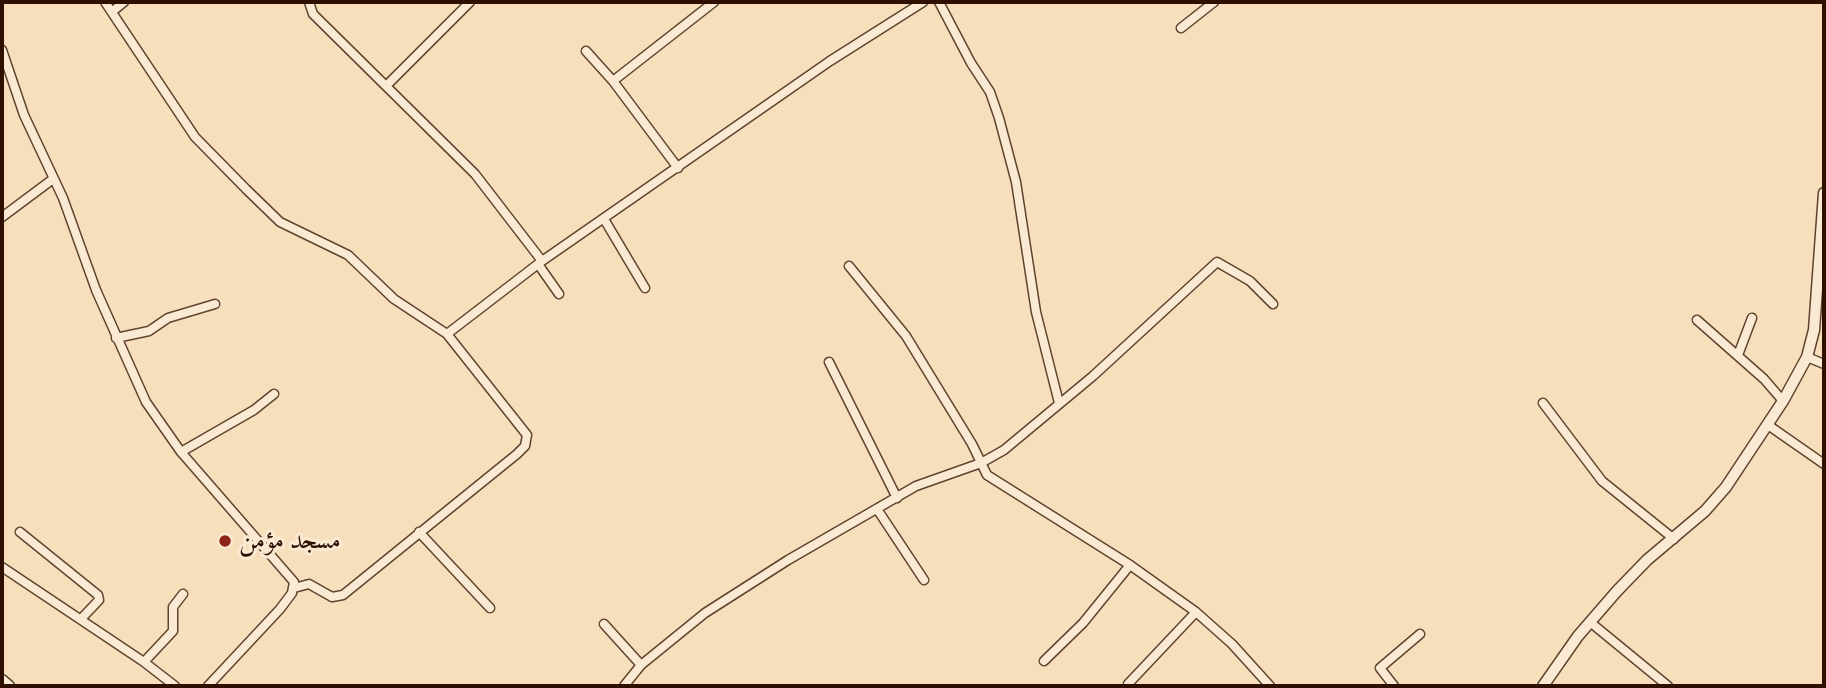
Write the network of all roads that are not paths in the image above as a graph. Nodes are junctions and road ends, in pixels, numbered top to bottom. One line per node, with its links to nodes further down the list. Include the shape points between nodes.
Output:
1 (105, 2): 9 (street)
2 (124, 2): 9 (street)
3 (309, 2): 14 (street, via 313,14)
4 (470, 2): 14 (street)
5 (714, 2): 13 (street)
6 (923, 2): 15 (street)
7 (939, 2): 36 (street, via 990,92 999,118 1016,182 1036,312)
8 (1214, 2): 10 (street)
9 (113, 11): 28 (street, via 195,137 262,206 306,237 348,255 406,309)
10 (1181, 28)
11 (2, 50): 16 (street)
12 (586, 51): 13 (street)
13 (613, 81): 15 (street)
14 (387, 85): 20 (street, via 475,174)
15 (678, 168): 19 (street)
16 (53, 179): 18 (street); 29 (street)
17 (1824, 193): 31 (street, via 1818,298)
18 (2, 217)
19 (604, 219): 20 (street); 22 (street)
20 (540, 263): 23 (street); 28 (street)
21 (849, 266): 40 (street, via 906,336)
22 (645, 288)
23 (559, 294)
24 (215, 304): 29 (street, via 168,318 149,331)
25 (1273, 304): 36 (street, via 1250,281 1217,262)
26 (1752, 318): 30 (street)
27 (1696, 320): 30 (street)
28 (447, 334): 45 (street, via 527,440 517,454)
29 (116, 338): 39 (street, via 146,402)
30 (1738, 355): 35 (street)
31 (1807, 357): 33 (street); 35 (street)
32 (829, 362): 42 (street)
33 (1824, 364)
34 (274, 394): 39 (street)
35 (1783, 401): 38 (street)
36 (1059, 403): 40 (street, via 1004,450)
37 (1543, 403): 46 (street, via 1602,481)
38 (1768, 425): 41 (street); 46 (street, via 1726,487)
39 (181, 452): 50 (street, via 287,571)
40 (981, 463): 42 (street, via 936,477); 47 (street, via 987,475 1020,499)
41 (1824, 464)
42 (897, 498): 43 (street)
43 (877, 509): 49 (street); 60 (street, via 705,612)
44 (20, 532): 54 (street, via 99,595)
45 (419, 532): 50 (street, via 338,597 309,584); 52 (street)
46 (1674, 539): 55 (street, via 1647,560)
47 (1130, 565): 53 (street); 58 (street, via 1083,623)
48 (2, 567): 54 (street)
49 (924, 580)
50 (294, 587): 65 (street)
51 (183, 594): 59 (street, via 173,607 173,631)
52 (490, 608)
53 (1196, 612): 62 (street); 67 (street)
54 (82, 619): 59 (street)
55 (1590, 622): 69 (street); 70 (street)
56 (604, 624): 60 (street)
57 (1420, 634): 68 (street, via 1380,668)
58 (1044, 661)
59 (144, 662): 63 (street)
60 (641, 664): 66 (street)
61 (2, 680): 64 (street)
62 (1128, 684)
63 (172, 685)
64 (9, 686)
65 (208, 686)
66 (624, 686)
67 (1270, 686)
68 (1394, 686)
69 (1543, 686)
70 (1668, 686)

